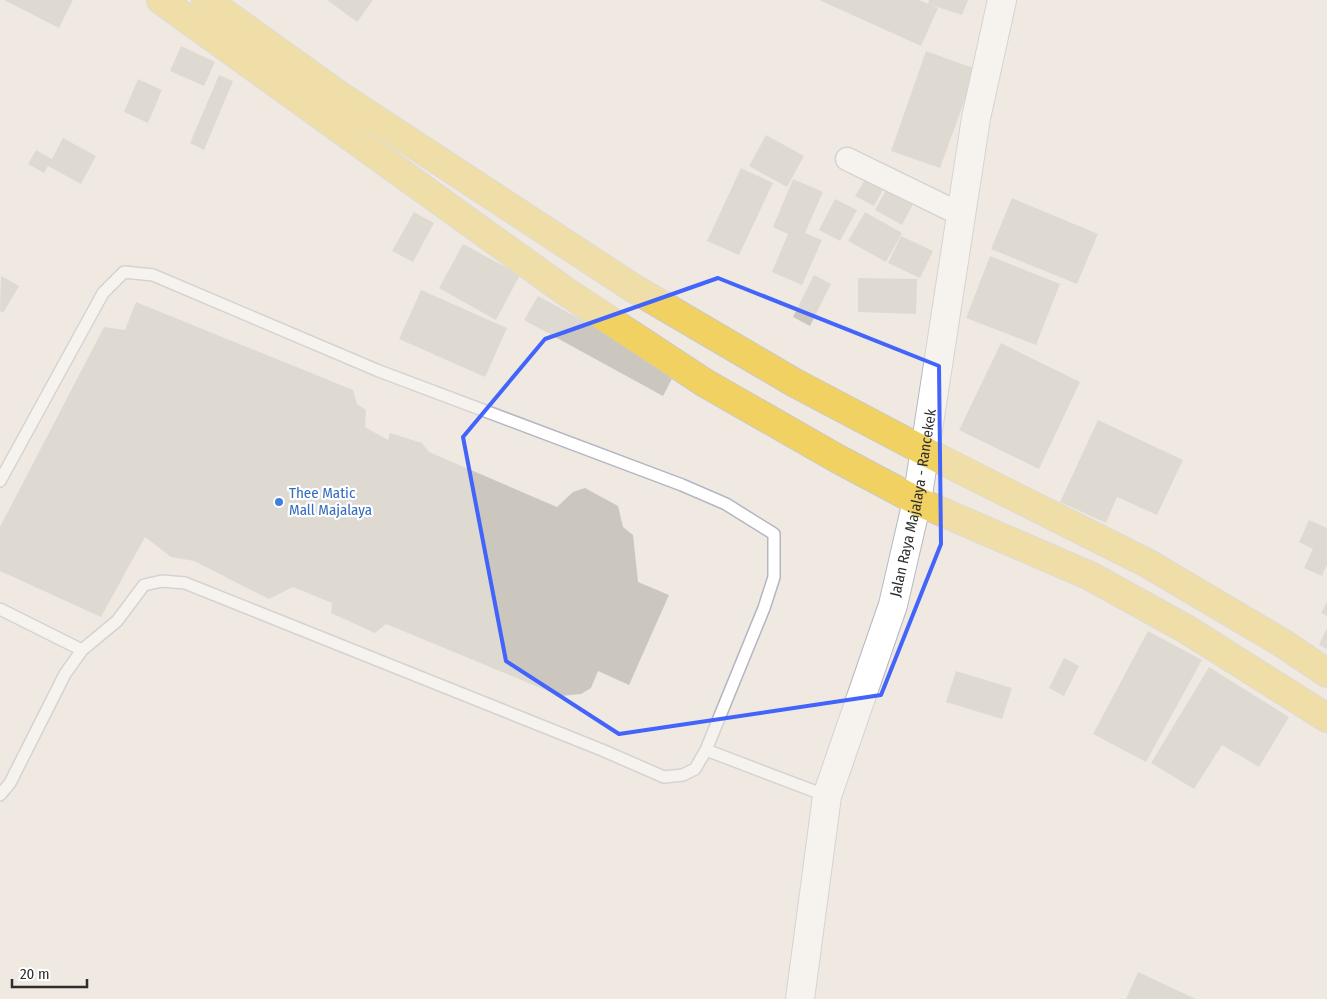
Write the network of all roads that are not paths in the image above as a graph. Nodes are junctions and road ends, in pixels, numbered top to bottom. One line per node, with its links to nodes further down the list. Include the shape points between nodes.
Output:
1 (161, 0): 8 (main road, via 564,291 705,383 838,460)
2 (206, 0): 6 (main road, via 340,96 633,288 795,383)
3 (1002, 0): 5 (main road, Jalan Raya Majalaya - Rancekek, via 976,118)
4 (847, 159): 5 (street)
5 (962, 215): 6 (main road, Jalan Raya Majalaya - Rancekek)
6 (924, 451): 8 (main road, Jalan Raya Majalaya - Rancekek); 11 (main road, via 1147,563 1284,644)
7 (0, 481): 13 (lane, via 103,293 124,272 153,274 379,371 682,485 726,504 774,534 774,576 761,617)
8 (917, 501): 12 (main road, via 1090,576 1186,628); 15 (main road, Jalan Raya Majalaya - Rancekek, via 893,605)
9 (0, 608): 10 (lane)
10 (82, 650): 13 (lane, via 117,621 144,585 185,583 664,777 682,775 695,769); 14 (lane, via 65,674 10,783)
11 (1327, 674)
12 (1327, 718)
13 (706, 750): 15 (lane)
14 (0, 795)
15 (826, 796): 16 (main road, Jalan Raya Majalaya - Rancekek)
16 (800, 999)

